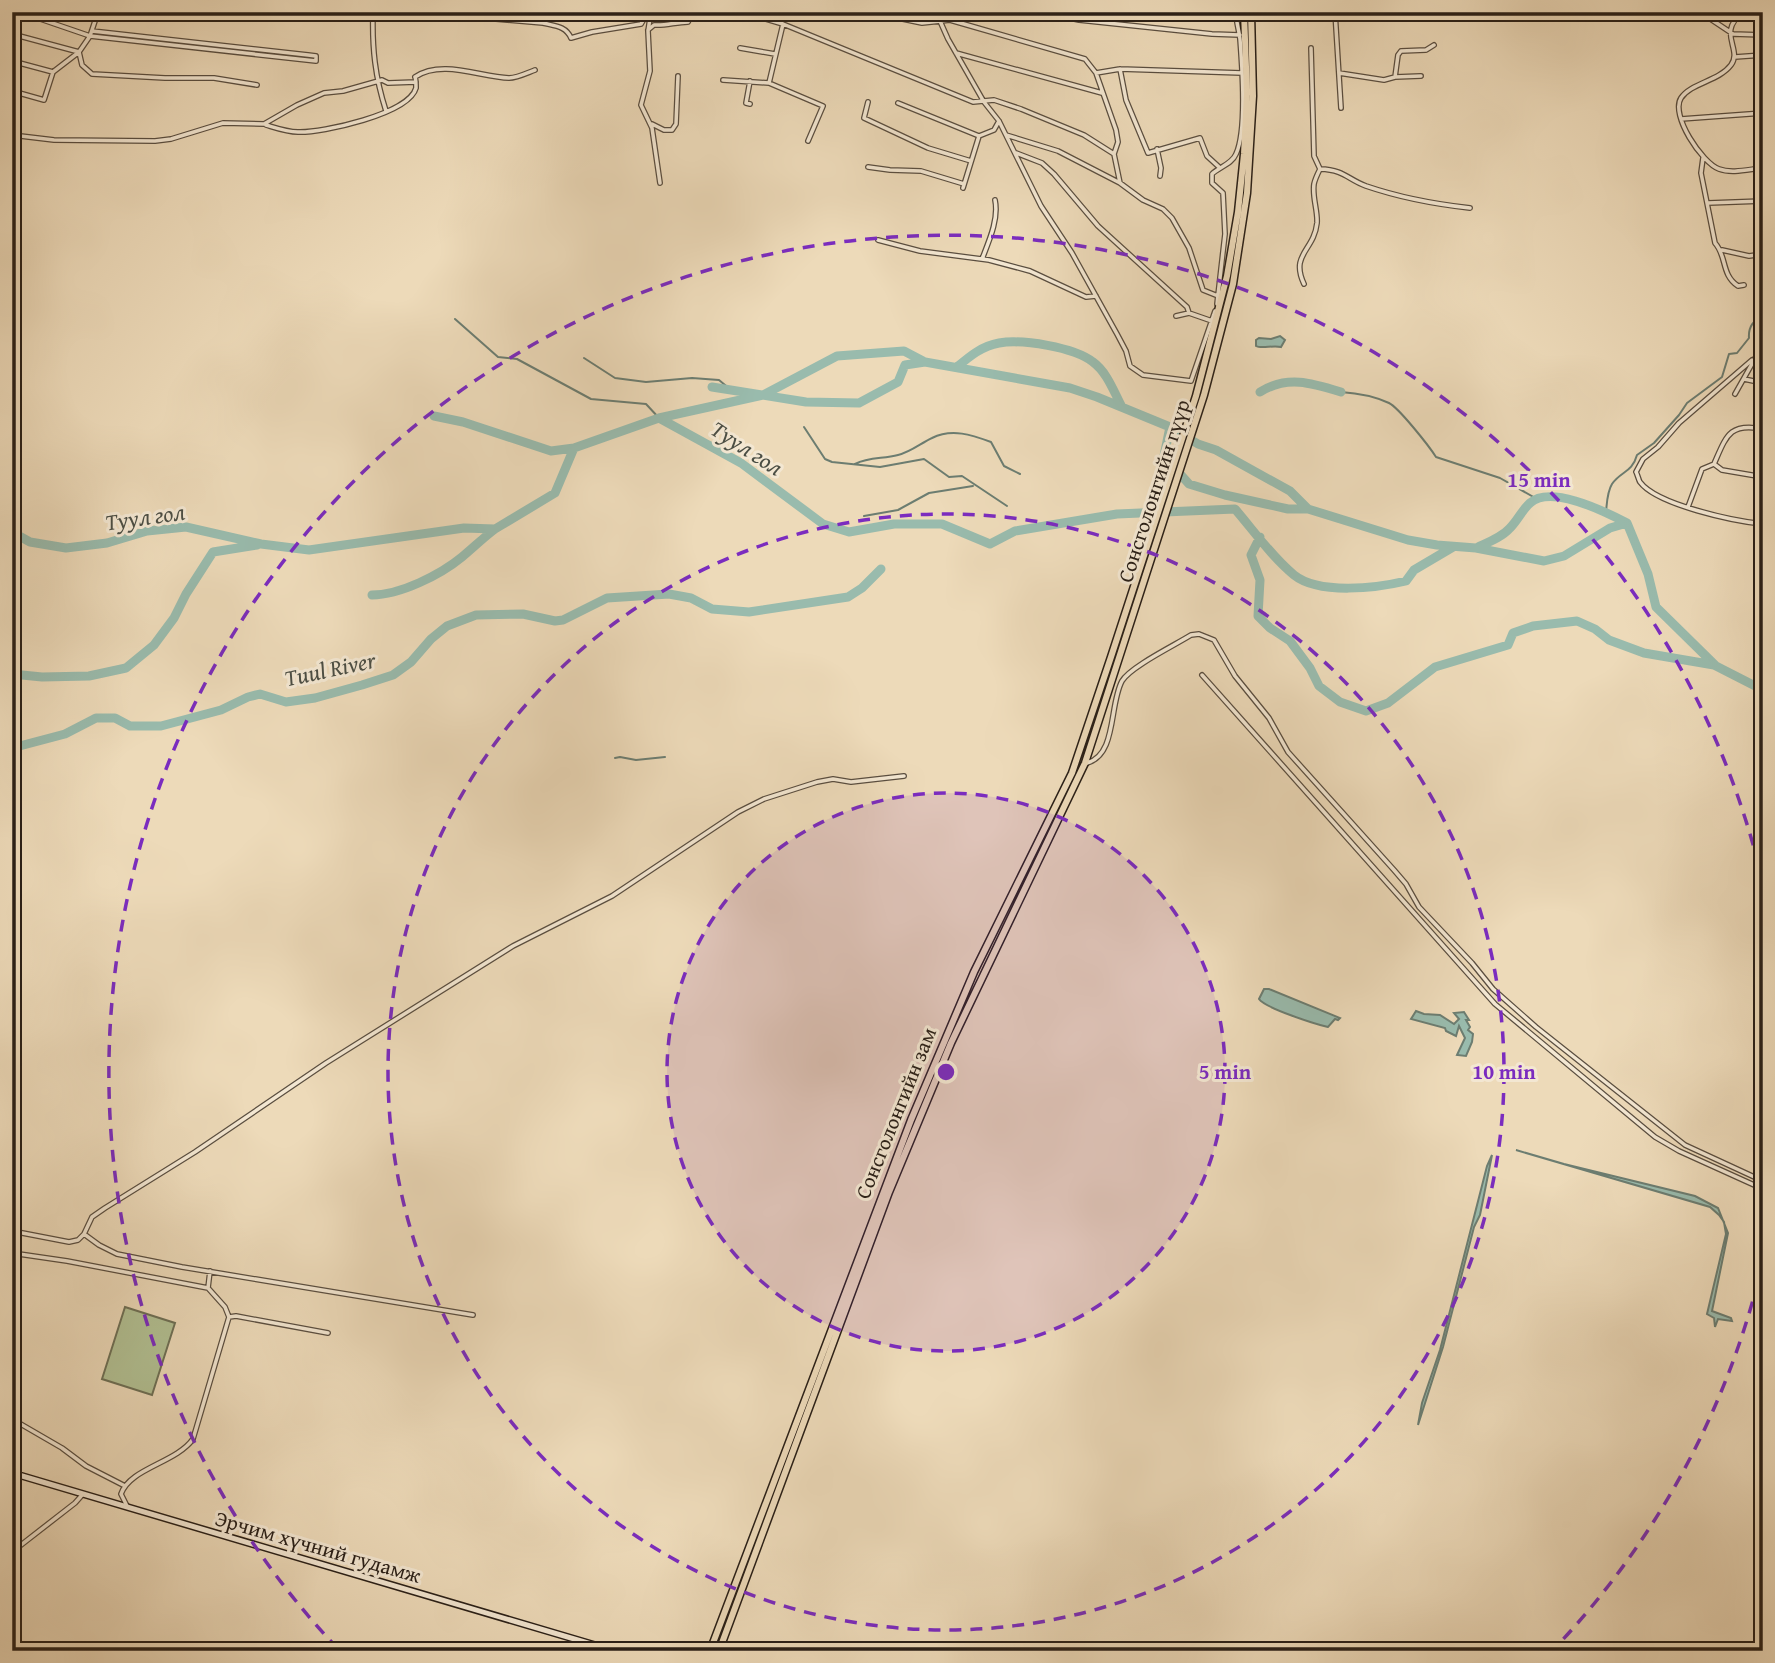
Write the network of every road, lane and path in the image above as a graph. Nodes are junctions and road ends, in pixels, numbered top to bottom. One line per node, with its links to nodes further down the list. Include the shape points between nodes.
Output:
1 (20, 12): 23 (street)
2 (98, 12): 23 (street)
3 (354, 12): 16 (street)
4 (415, 12): 5 (street, via 543,23 562,27 571,38 641,24)
5 (650, 12): 20 (street)
6 (748, 12): 17 (street)
7 (869, 12): 18 (street)
8 (936, 12): 18 (street)
9 (1042, 12): 24 (street, via 1079,20)
10 (1236, 12): 24 (street)
11 (1244, 12): 66 (main road, via 1247,74)
12 (1251, 12): 105 (main road, via 1253,96 1247,193 1231,293)
13 (1335, 12): 43 (street)
14 (1700, 12): 21 (street)
15 (1743, 12): 21 (street)
16 (373, 13): 49 (street)
17 (749, 18): 19 (street); 20 (street, via 692,13 688,22 654,25)
18 (939, 22): 33 (street); 41 (street, via 972,25 1085,59)
19 (783, 24): 34 (street); 56 (street, via 973,102)
20 (648, 31): 64 (street, via 650,71 642,105)
21 (1729, 32): 25 (street); 36 (street)
22 (12, 34): 32 (street)
23 (91, 34): 26 (street); 32 (street)
24 (1240, 35): 42 (street)
25 (1763, 35)
26 (163, 42): 27 (street); 31 (street)
27 (206, 43): 31 (street); 31 (street, via 317,58)
28 (1434, 45): 46 (street, via 1401,51)
29 (740, 48): 34 (street)
30 (1311, 48): 79 (street, via 1314,156)
31 (206, 49)
32 (79, 52): 40 (street); 52 (street, via 82,65 92,74 214,78)
33 (956, 53): 54 (street); 56 (street)
34 (775, 54): 51 (street)
35 (1763, 55): 36 (street)
36 (1735, 57): 62 (street, via 1723,74 1681,98)
37 (12, 61): 40 (street)
38 (1119, 69): 41 (street); 42 (street); 71 (street, via 1148,153)
39 (535, 70): 50 (street, via 511,78 442,70 422,73 415,77)
40 (52, 72): 53 (street, via 44,100)
41 (1096, 73): 54 (street)
42 (1242, 73): 66 (street)
43 (1339, 73): 46 (street, via 1384,80); 59 (street)
44 (678, 76): 64 (street, via 676,124 672,130 664,130)
45 (1421, 76): 46 (street)
46 (1395, 77)
47 (723, 80): 48 (street)
48 (750, 81): 51 (street); 58 (street, via 746,103)
49 (377, 82): 50 (street); 60 (street); 65 (street, via 324,93)
50 (416, 82): 60 (street, via 411,96)
51 (769, 83): 70 (street, via 823,107)
52 (257, 85)
53 (12, 91)
54 (1102, 93): 73 (street, via 1116,130)
55 (868, 102): 75 (street, via 864,118 928,148)
56 (984, 102): 63 (street); 73 (street, via 994,100 1021,109 1084,135)
57 (898, 103): 69 (street)
58 (750, 104)
59 (1341, 108)
60 (386, 111): 65 (street, via 316,132 294,133)
61 (1763, 113): 62 (street)
62 (1680, 119): 74 (street)
63 (999, 121): 68 (street); 69 (street, via 995,130)
64 (650, 123): 81 (street)
65 (264, 124): 67 (street, via 223,123 155,141)
66 (1243, 124): 77 (street, via 1236,155); 88 (main road)
67 (12, 135)
68 (1006, 135): 72 (street); 82 (street, via 1058,151)
69 (979, 136): 75 (street)
70 (808, 141)
71 (1157, 149): 77 (street, via 1200,138 1206,156); 80 (street)
72 (1014, 153): 95 (street); 97 (street, via 1042,163 1098,226)
73 (1114, 155): 82 (street)
74 (1703, 158): 78 (street, via 1720,170); 85 (street, via 1701,173)
75 (971, 161): 76 (street, via 963,186 921,171)
76 (868, 167)
77 (1219, 167): 87 (street, via 1212,174 1212,183 1223,193)
78 (1763, 168)
79 (1320, 169): 86 (street, via 1346,174 1363,185 1416,202); 93 (street, via 1314,184 1317,224 1298,266)
80 (1160, 176)
81 (660, 183)
82 (1120, 183): 96 (street, via 1172,218 1189,248 1203,290)
83 (995, 200): 92 (street, via 994,223)
84 (1763, 201): 85 (street)
85 (1708, 203): 90 (street, via 1715,243)
86 (1470, 208)
87 (1225, 234): 88 (street); 96 (street)
88 (1234, 237): 96 (main road)
89 (878, 240): 92 (street)
90 (1722, 250): 91 (street); 94 (street, via 1727,276 1738,286)
91 (1763, 254)
92 (982, 259): 95 (street, via 1030,271 1086,298)
93 (1304, 284)
94 (1744, 285)
95 (1096, 296): 99 (street, via 1130,366 1143,375 1191,381)
96 (1221, 297): 99 (main road)
97 (1189, 313): 98 (street); 99 (street)
98 (1176, 316)
99 (1214, 318): 105 (main road)
100 (1763, 334): 101 (street)
101 (1752, 360): 102 (street); 109 (street, via 1639,464 1639,482)
102 (1744, 378): 103 (street); 104 (street)
103 (1763, 383)
104 (1735, 394)
105 (1200, 396): 111 (main road, Сонсголонгийн гүүр)
106 (1763, 429): 107 (street, via 1749,426 1730,432)
107 (1714, 464): 108 (street, via 1722,470); 109 (street, via 1702,469)
108 (1763, 477)
109 (1688, 507): 110 (street)
110 (1763, 524)
111 (1134, 597): 113 (main road, Сонсголонгийн зам); 132 (main road, Сонсголонгийн зам, via 1072,773 974,972 911,1119)
112 (1202, 676): 116 (street, via 1495,1004 1655,1137)
113 (1085, 763): 115 (street, via 1096,760 1105,748 1120,687 1129,673 1191,635 1214,640 1289,752 1493,989 1685,1145); 133 (main road, Сонсголонгийн зам, via 917,1122)
114 (904, 776): 118 (street, via 851,782 834,779 764,799 612,896 513,946 326,1063 92,1216)
115 (1763, 1181)
116 (1763, 1189)
117 (12, 1231): 118 (street, via 69,1242)
118 (84, 1234): 120 (street, via 117,1254)
119 (12, 1254): 121 (street)
120 (209, 1271): 121 (street); 122 (street)
121 (208, 1288): 123 (street)
122 (473, 1315)
123 (229, 1317): 124 (street); 127 (street, via 193,1439 186,1450)
124 (328, 1333)
125 (12, 1419): 127 (street)
126 (12, 1473): 128 (main road, Эрчим хүчний гудамж)
127 (125, 1486): 129 (street, via 121,1496)
128 (83, 1494): 129 (main road, Эрчим хүчний гудамж); 130 (street)
129 (128, 1507): 131 (main road, Эрчим хүчний гудамж)
130 (12, 1552)
131 (615, 1651)
132 (708, 1651)
133 (719, 1651)

